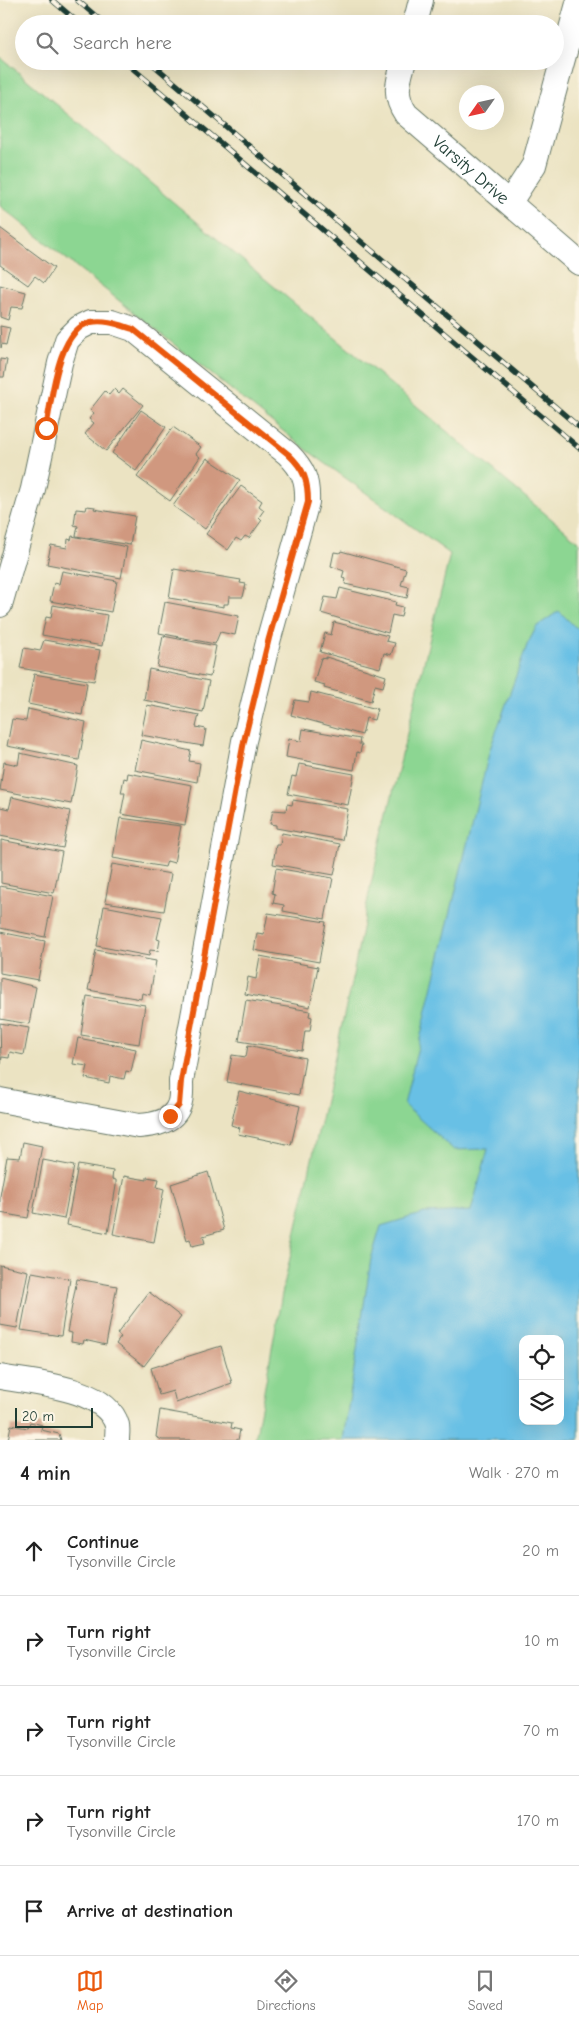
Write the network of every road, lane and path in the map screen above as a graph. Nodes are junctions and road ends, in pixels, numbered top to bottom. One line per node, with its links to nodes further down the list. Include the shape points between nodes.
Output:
1 (421, 0): 3 (street)
2 (579, 0): 4 (street)
3 (417, 15)
4 (564, 55)
5 (402, 70): 7 (street, Varsity Drive, via 398,94 406,114)
6 (560, 70): 7 (street, via 534,165)
7 (510, 202): 8 (street, Varsity Drive)
8 (579, 263)
9 (0, 605): 10 (street, via 33,489 67,340 91,322 112,322 133,329 302,467 308,484 308,502 244,741 179,1105 157,1125 139,1126)
10 (0, 1100)
11 (0, 1377): 12 (street, via 93,1398 105,1407 117,1424)
12 (117, 1440)

